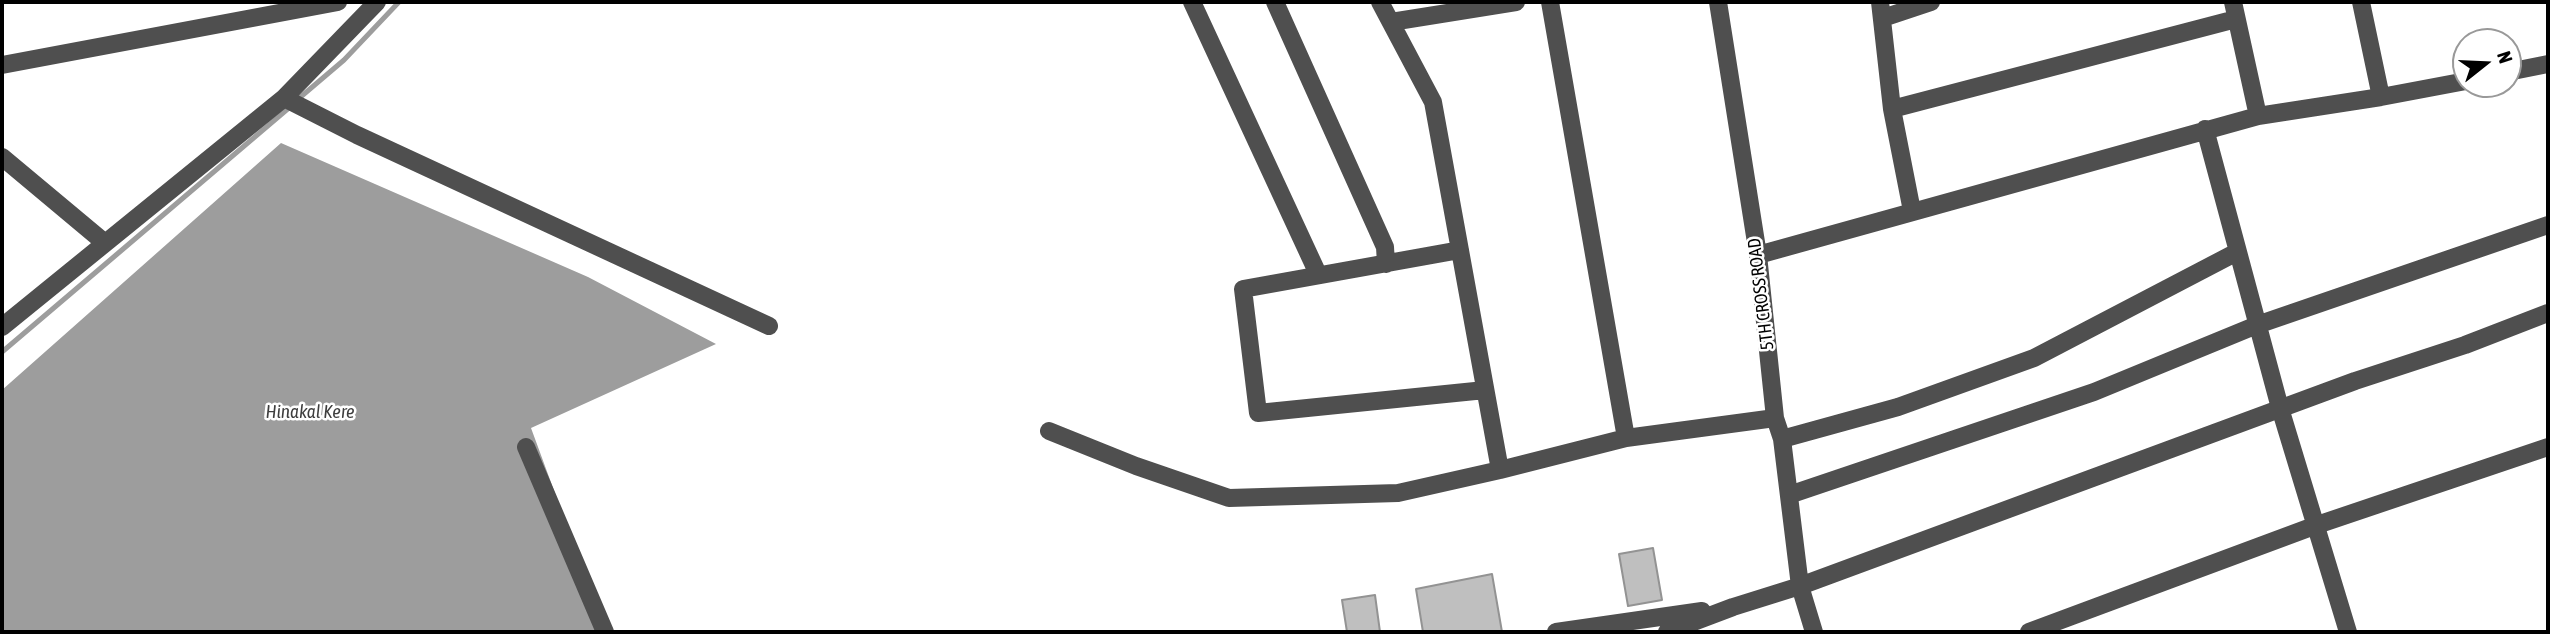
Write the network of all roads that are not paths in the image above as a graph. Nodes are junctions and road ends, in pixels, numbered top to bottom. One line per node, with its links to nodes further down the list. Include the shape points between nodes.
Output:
1 (338, 2): 15 (street)
2 (377, 2): 19 (street)
3 (1192, 2): 31 (street)
4 (1275, 2): 30 (street, via 1385,247)
5 (1380, 2): 13 (street)
6 (1516, 2): 13 (street)
7 (1550, 2): 40 (street)
8 (1718, 2): 29 (street, 5TH CROSS ROAD)
9 (1931, 2): 11 (street)
10 (2361, 2): 18 (street)
11 (1882, 10): 20 (street)
12 (2234, 10): 20 (street); 21 (street)
13 (1391, 22): 27 (street, via 1433,102)
14 (2548, 64): 16 (street)
15 (2, 65)
16 (2522, 69)
17 (2452, 84): 18 (street)
18 (2381, 97): 21 (street)
19 (284, 98): 26 (street); 34 (street)
20 (1892, 109): 24 (street)
21 (2258, 116): 22 (street)
22 (2205, 129): 24 (street); 28 (street)
23 (2, 157): 26 (street)
24 (1912, 211): 29 (street)
25 (2548, 225): 33 (street)
26 (105, 243): 35 (street)
27 (1460, 250): 30 (street); 36 (street)
28 (2237, 252): 33 (street); 41 (street, via 2034,358 1898,407)
29 (1758, 256): 38 (street, 5TH CROSS ROAD)
30 (1386, 264): 31 (street)
31 (1318, 274): 36 (street, via 1243,289 1258,413)
32 (2548, 313): 37 (street)
33 (2257, 325): 37 (street); 45 (street, via 2094,392)
34 (769, 326)
35 (2, 327)
36 (1485, 390): 44 (street)
37 (2280, 408): 46 (street); 47 (street)
38 (1775, 418): 40 (street); 41 (street, 5TH CROSS ROAD)
39 (1049, 431): 44 (street, via 1229,498 1398,493)
40 (1626, 438): 44 (street)
41 (1782, 439): 45 (street, 5TH CROSS ROAD)
42 (526, 447): 49 (street)
43 (2548, 447): 46 (street)
44 (1500, 470)
45 (1789, 495): 47 (street, 5TH CROSS ROAD)
46 (2315, 526): 53 (street); 54 (street)
47 (1800, 586): 48 (street); 52 (street, 5TH CROSS ROAD)
48 (1733, 607): 50 (street); 51 (street)
49 (604, 632)
50 (1556, 632)
51 (1667, 632)
52 (1814, 632)
53 (2029, 632)
54 (2348, 632)

